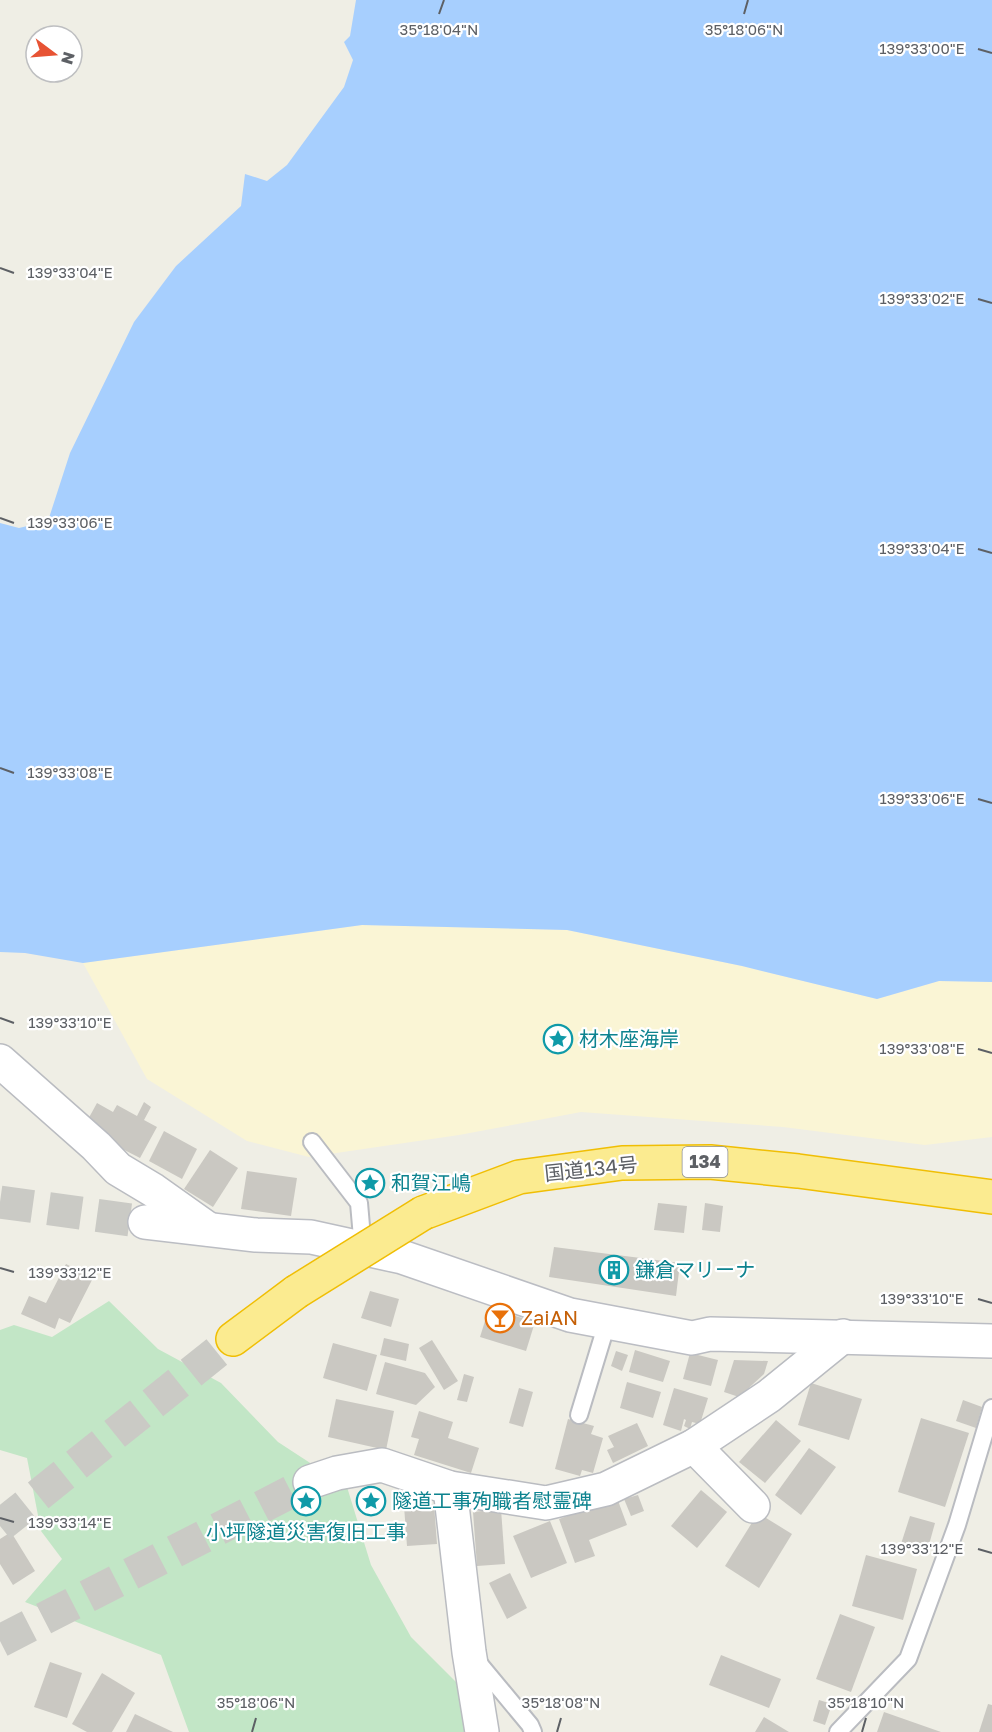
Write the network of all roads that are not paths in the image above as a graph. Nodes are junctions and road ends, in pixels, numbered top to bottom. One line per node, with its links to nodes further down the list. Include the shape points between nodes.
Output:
1 (0, 1061): 5 (street, via 118,1169)
2 (312, 1142): 6 (lane, via 359,1203)
3 (992, 1197): 9 (highway, 国道134号 / 134, bridge, via 710,1162 622,1163 519,1177 423,1213 296,1292)
4 (145, 1222): 5 (street)
5 (208, 1229): 6 (street, via 311,1237)
6 (363, 1249): 7 (street, via 402,1257 570,1315)
7 (607, 1323): 8 (street, via 692,1338 710,1334); 12 (lane)
8 (843, 1336): 10 (street); 13 (street, via 769,1396)
9 (233, 1339)
10 (992, 1341)
11 (992, 1408): 20 (lane, via 957,1525 908,1659)
12 (579, 1415)
13 (694, 1446): 15 (street, via 606,1489 546,1503); 16 (street)
14 (310, 1482): 15 (street, via 382,1465)
15 (450, 1488): 17 (street)
16 (753, 1506)
17 (469, 1652): 18 (street); 19 (lane)
18 (482, 1732)
19 (533, 1732)
20 (838, 1732)

